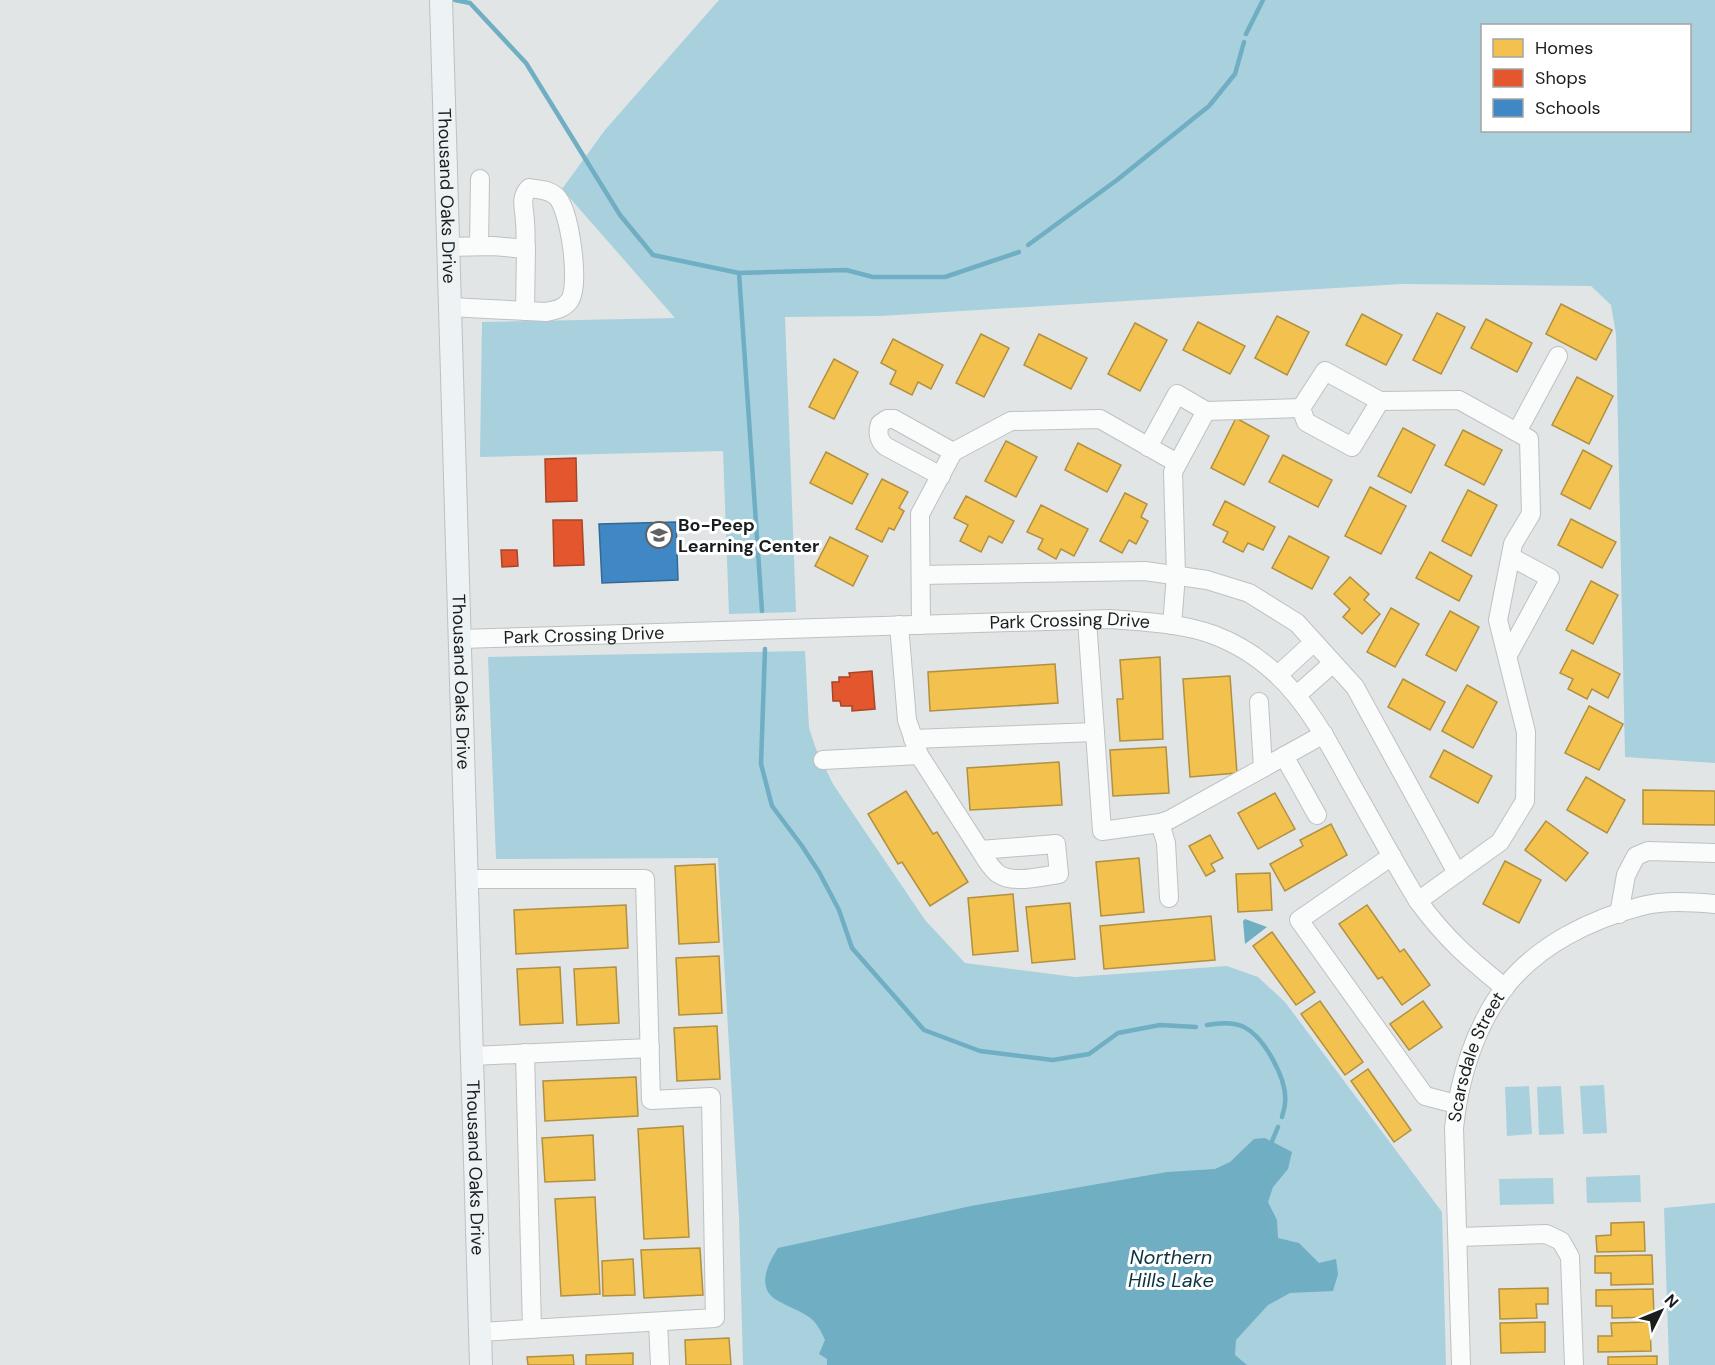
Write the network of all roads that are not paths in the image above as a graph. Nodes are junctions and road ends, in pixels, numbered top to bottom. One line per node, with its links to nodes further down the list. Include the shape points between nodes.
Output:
1 (441, 0): 4 (main road, Thousand Oaks Drive)
2 (480, 179): 3 (street)
3 (479, 246): 4 (street); 5 (street)
4 (448, 247): 6 (main road, Thousand Oaks Drive)
5 (526, 249): 7 (street); 7 (street, via 522,203 526,192 530,188 549,191 558,198 568,222 574,290 561,308 546,312)
6 (450, 307): 7 (street); 24 (main road, Thousand Oaks Drive)
7 (525, 310)
8 (1558, 356): 12 (street)
9 (1380, 401): 10 (street, via 1325,371); 10 (street, via 1352,447 1306,422); 12 (street, via 1459,400)
10 (1301, 408): 11 (street)
11 (1206, 411): 13 (street, via 1177,394); 15 (street)
12 (1517, 432): 17 (street, via 1529,439 1531,514 1513,544)
13 (1148, 447): 14 (street, via 1100,419 1011,421); 15 (street)
14 (953, 452): 16 (street); 16 (street, via 894,419 880,424 879,440 885,446)
15 (1177, 463): 19 (street, via 1173,472)
16 (940, 476): 18 (street, via 920,514)
17 (1511, 557): 26 (street, via 1498,620); 26 (street, via 1550,578)
18 (921, 575): 19 (street, via 1145,571); 21 (street)
19 (1176, 575): 22 (street); 25 (street, via 1249,593 1297,623)
20 (1087, 620): 21 (street, Park Crossing Drive); 22 (street, Park Crossing Drive); 31 (street)
21 (921, 625): 23 (street, Park Crossing Drive)
22 (1172, 625): 28 (street, Park Crossing Drive, via 1233,643)
23 (899, 626): 24 (street, Park Crossing Drive); 33 (street, via 907,720)
24 (460, 639): 43 (main road, Thousand Oaks Drive)
25 (1314, 642): 27 (street); 28 (street)
26 (1508, 656): 42 (street, via 1526,732 1525,801 1500,842)
27 (1333, 663): 29 (street); 42 (street, via 1355,687)
28 (1278, 675): 29 (street, Park Crossing Drive)
29 (1297, 695): 32 (street, Park Crossing Drive)
30 (1259, 702): 36 (street)
31 (1095, 732): 33 (street); 38 (street, via 1102,831)
32 (1324, 734): 34 (street); 41 (street, Park Crossing Drive)
33 (916, 747): 35 (street); 39 (street)
34 (1284, 756): 36 (street); 37 (street)
35 (823, 760)
36 (1263, 768): 38 (street)
37 (1317, 815)
38 (1160, 824): 44 (street, via 1166,843)
39 (980, 850)
40 (1715, 853): 47 (street, via 1648,851 1636,856 1626,875)
41 (1392, 856): 45 (street, Park Crossing Drive); 52 (street, via 1299,920 1425,1095)
42 (1457, 873): 45 (street)
43 (466, 879): 49 (street, via 645,879); 51 (main road, Thousand Oaks Drive)
44 (1169, 898)
45 (1418, 901): 48 (street, Park Crossing Drive, via 1437,927)
46 (1715, 904): 47 (street, Scarsdale Street, via 1665,903)
47 (1619, 914): 48 (street, Scarsdale Street, via 1554,943)
48 (1505, 988): 52 (street, Scarsdale Street, via 1468,1058)
49 (650, 1048): 50 (street); 54 (street, via 651,1100 711,1097 715,1318)
50 (525, 1053): 51 (street); 55 (street)
51 (472, 1056): 56 (main road, Thousand Oaks Drive)
52 (1456, 1104): 53 (street, Scarsdale Street)
53 (1458, 1237): 59 (street, Scarsdale Street); 60 (street, via 1546,1234 1562,1241 1570,1257)
54 (658, 1322): 55 (street); 58 (street)
55 (532, 1329): 56 (street)
56 (480, 1332): 57 (main road, Thousand Oaks Drive)
57 (481, 1365)
58 (660, 1365)
59 (1461, 1365)
60 (1574, 1365)

